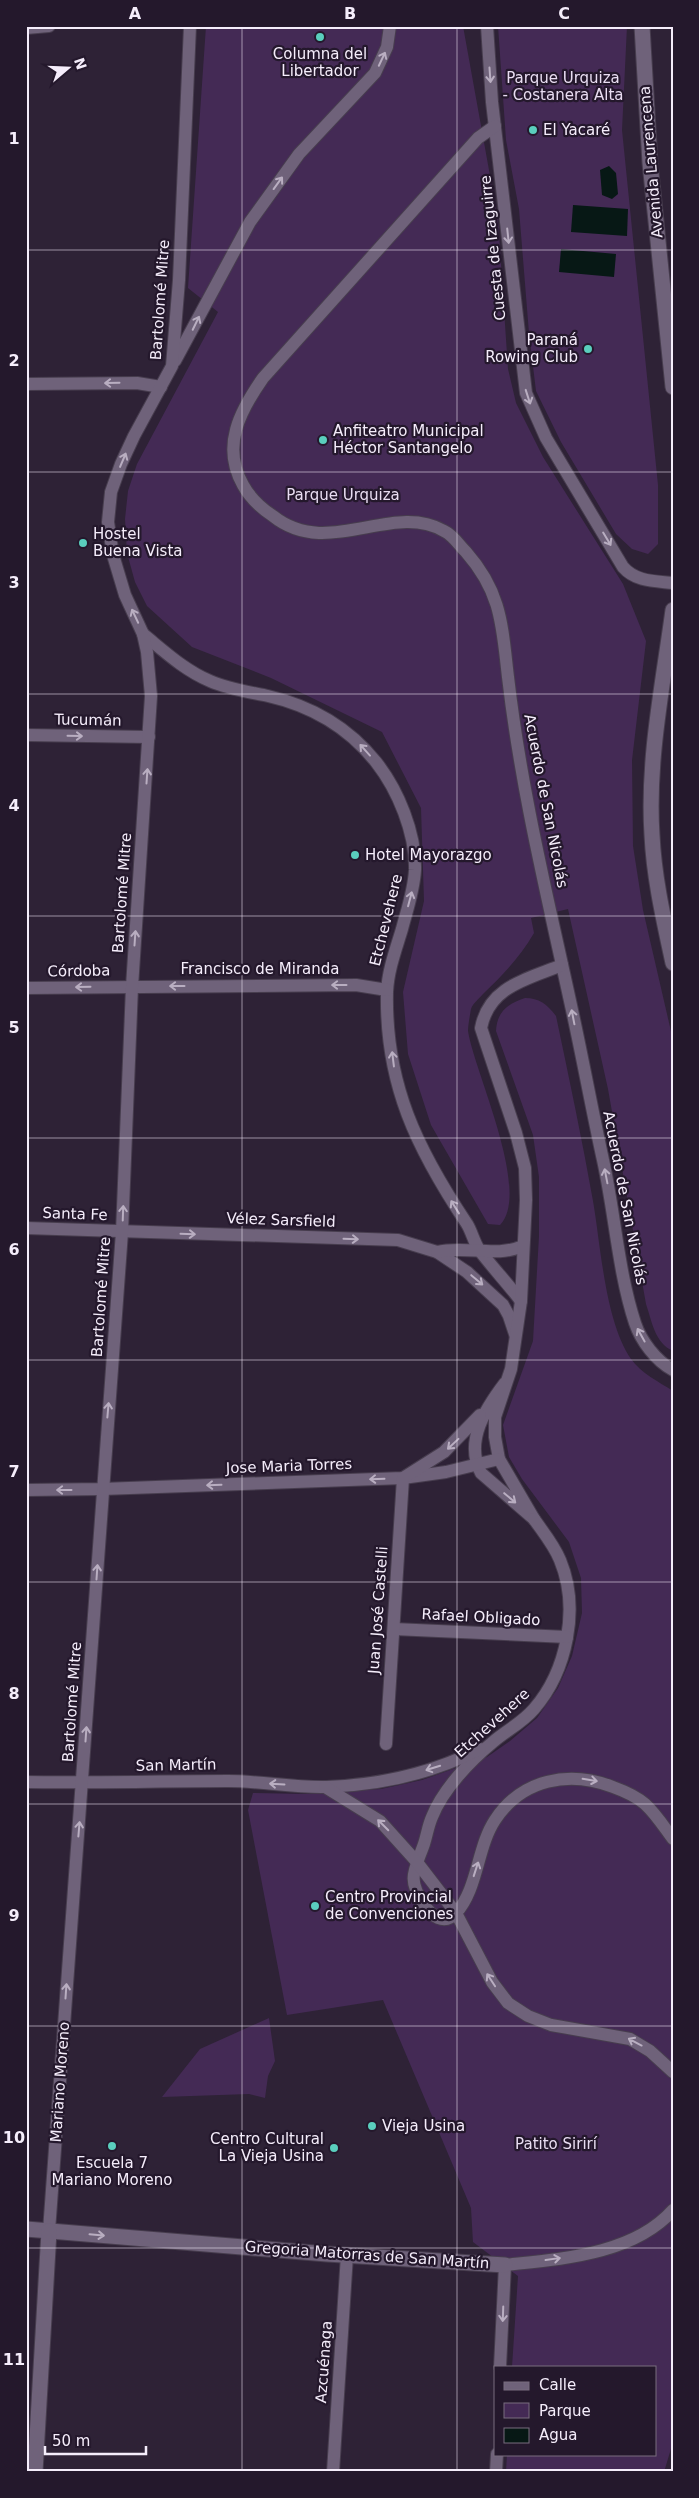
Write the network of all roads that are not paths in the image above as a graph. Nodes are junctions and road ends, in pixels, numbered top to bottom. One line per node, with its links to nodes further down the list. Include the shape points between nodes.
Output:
1 (49, 26): 6 (street)
2 (190, 26): 8 (street, Bartolomé Mitre)
3 (390, 26): 8 (street, one-way to 3, via 250,222 299,154 374,73 387,47)
4 (487, 26): 7 (street, Cuesta de Izaguirre, one-way to 7)
5 (642, 26): 11 (street, Avenida Laurencena, via 648,136)
6 (26, 28)
7 (495, 126): 12 (street, Cuesta de Izaguirre, one-way to 12, via 522,373 530,405 546,438 630,575); 18 (street, Acuerdo de San Nicolás, via 478,138 263,378 240,413 234,452 238,476 248,494 282,524 303,532 332,533 414,522 431,524 448,532 490,583 504,638 520,766)
8 (172, 366): 10 (street, Bartolomé Mitre)
9 (26, 384): 10 (street, one-way to 9, via 137,383)
10 (161, 387): 14 (street, Bartolomé Mitre, one-way to 10, via 125,595 113,555 108,522 111,492 121,464)
11 (673, 387)
12 (673, 583)
13 (673, 610): 17 (street, via 655,753 652,833 655,872)
14 (143, 634): 16 (street, Bartolomé Mitre, via 151,696); 21 (street, Etchevehere, one-way to 14, via 415,869 403,810 376,762 348,731 322,715 296,704 211,682 189,670)
15 (26, 735): 16 (street, Tucumán, one-way to 16)
16 (149, 737): 19 (street, Bartolomé Mitre, one-way to 16)
17 (673, 963)
18 (562, 965): 24 (street, via 504,990 484,1013 481,1028 507,1102 524,1168); 29 (street, Acuerdo de San Nicolás, one-way to 18, via 663,1365 646,1345 636,1326)
19 (132, 987): 20 (street, Córdoba, one-way to 20); 21 (street, Francisco de Miranda, one-way to 19, via 356,985); 23 (street, Bartolomé Mitre, one-way to 19)
20 (26, 988)
21 (387, 990): 25 (street, Etchevehere, one-way to 21, via 410,1125 395,1081)
22 (26, 1228): 23 (street, Santa Fe)
23 (122, 1232): 26 (street, Vélez Sarsfield, one-way to 26, via 398,1240); 35 (street, Bartolomé Mitre, one-way to 23)
24 (523, 1246): 25 (street, Vélez Sarsfield, via 499,1252); 27 (street)
25 (479, 1249): 26 (street, Vélez Sarsfield); 27 (street, Etchevehere)
26 (437, 1252): 28 (street, Vélez Sarsfield, one-way to 28, via 467,1272 503,1305)
27 (521, 1301): 28 (street)
28 (516, 1336): 30 (street, Etchevehere, via 511,1369)
29 (673, 1370)
30 (505, 1382): 31 (street, Etchevehere); 32 (street, Etchevehere, via 495,1417)
31 (486, 1408): 33 (street, Etchevehere, via 476,1441); 34 (street, one-way to 34, via 444,1452)
32 (499, 1459): 33 (street, Jose Maria Torres); 37 (street, Etchevehere)
33 (476, 1463): 34 (street, Jose Maria Torres, via 446,1472); 37 (street, Etchevehere, one-way to 37, via 481,1474)
34 (403, 1478): 35 (street, Jose Maria Torres, one-way to 35); 38 (street, Juan José Castelli)
35 (102, 1489): 36 (street, Jose Maria Torres, one-way to 36); 43 (street, Bartolomé Mitre, one-way to 35)
36 (26, 1490)
37 (534, 1519): 39 (street, Etchevehere, via 560,1560 567,1583)
38 (394, 1629): 39 (street, Rafael Obligado); 41 (street, Juan José Castelli)
39 (567, 1637): 40 (street, Etchevehere, via 559,1671 546,1695 519,1724)
40 (493, 1742): 44 (street, San Martín, one-way to 44, via 458,1760 421,1772 380,1782); 46 (street, Etchevehere, via 442,1799 432,1816)
41 (386, 1744)
42 (26, 1782): 43 (street, San Martín)
43 (83, 1782): 44 (street, San Martín, one-way to 43, via 231,1781); 51 (street, Mariano Moreno, one-way to 43)
44 (325, 1787): 46 (street, one-way to 44, via 380,1821)
45 (673, 1839): 47 (street, one-way to 45, via 466,1896 486,1836 496,1819 510,1801 530,1787 550,1780 572,1777 598,1781 628,1792 644,1803)
46 (416, 1861): 47 (street); 47 (street, Etchevehere, via 412,1875 414,1885 431,1914 438,1919 449,1918)
47 (456, 1913): 48 (street, one-way to 47, via 650,2051 630,2039 550,2025 508,2003 492,1982)
48 (673, 2072)
49 (673, 2210): 53 (street, Gregoria Matorras de San Martín, one-way to 49, via 573,2257 618,2244 636,2238)
50 (26, 2229): 51 (street, Gregoria Matorras de San Martín)
51 (49, 2231): 52 (street, Gregoria Matorras de San Martín, one-way to 52); 56 (street, Mariano Moreno)
52 (348, 2255): 53 (street, Gregoria Matorras de San Martín); 57 (street, Azcuénaga)
53 (505, 2265): 54 (street, one-way to 54)
54 (500, 2366)
55 (497, 2456): 58 (street)
56 (35, 2472)
57 (333, 2472)
58 (496, 2472)

